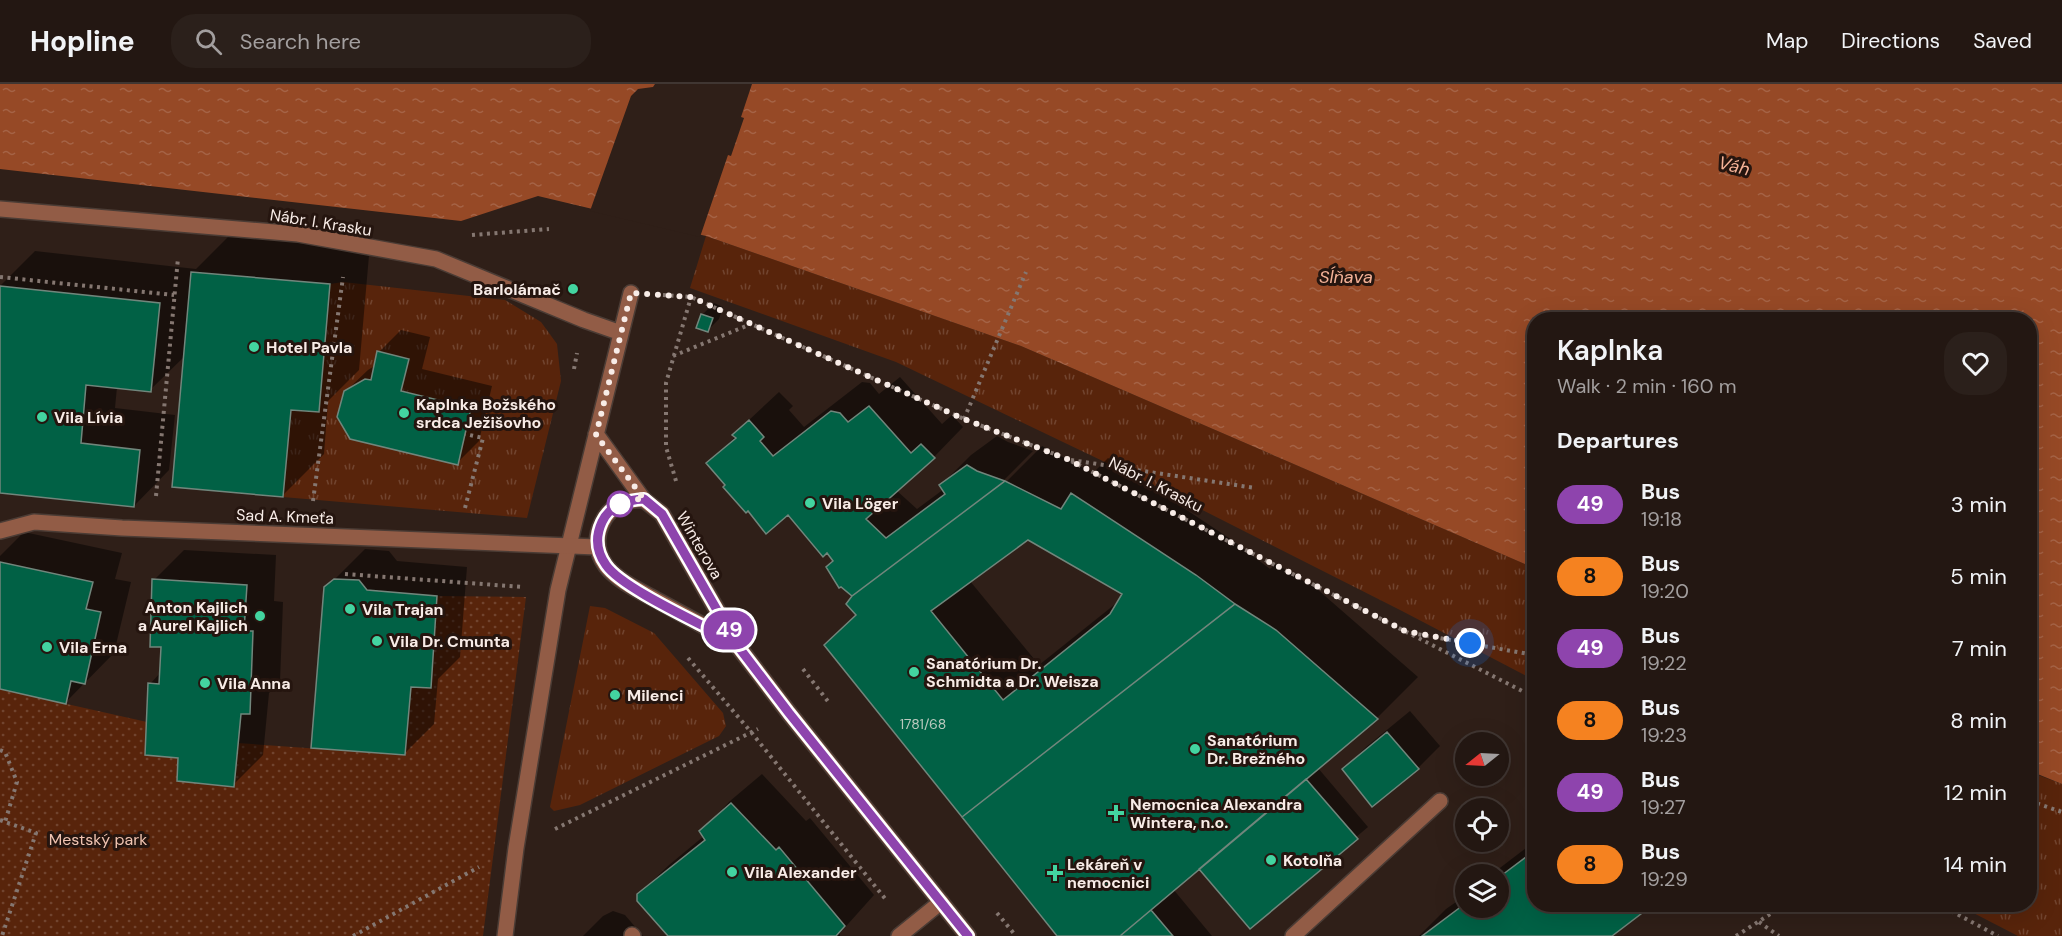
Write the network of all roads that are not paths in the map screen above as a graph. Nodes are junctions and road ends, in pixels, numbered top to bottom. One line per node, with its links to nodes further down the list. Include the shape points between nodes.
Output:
1 (0, 209): 3 (street, Nábr. I. Krasku, via 298,234 436,259)
2 (631, 293): 3 (street)
3 (621, 333): 4 (street)
4 (596, 435): 5 (street); 7 (street)
5 (644, 499): 8 (street, via 628,500 614,507 597,532); 9 (street, Winterova, via 662,514)
6 (0, 531): 7 (street, Sad A. Kmeťa, via 34,522)
7 (569, 546): 8 (street, Sad A. Kmeťa); 13 (street, via 558,591)
8 (597, 547): 9 (street, Winterova, via 607,566 628,584)
9 (737, 645): 11 (street, Winterova)
10 (1440, 801): 15 (street)
11 (941, 902): 12 (street); 14 (street, Winterova)
12 (904, 932)
13 (505, 936)
14 (968, 936)
15 (1293, 936)

